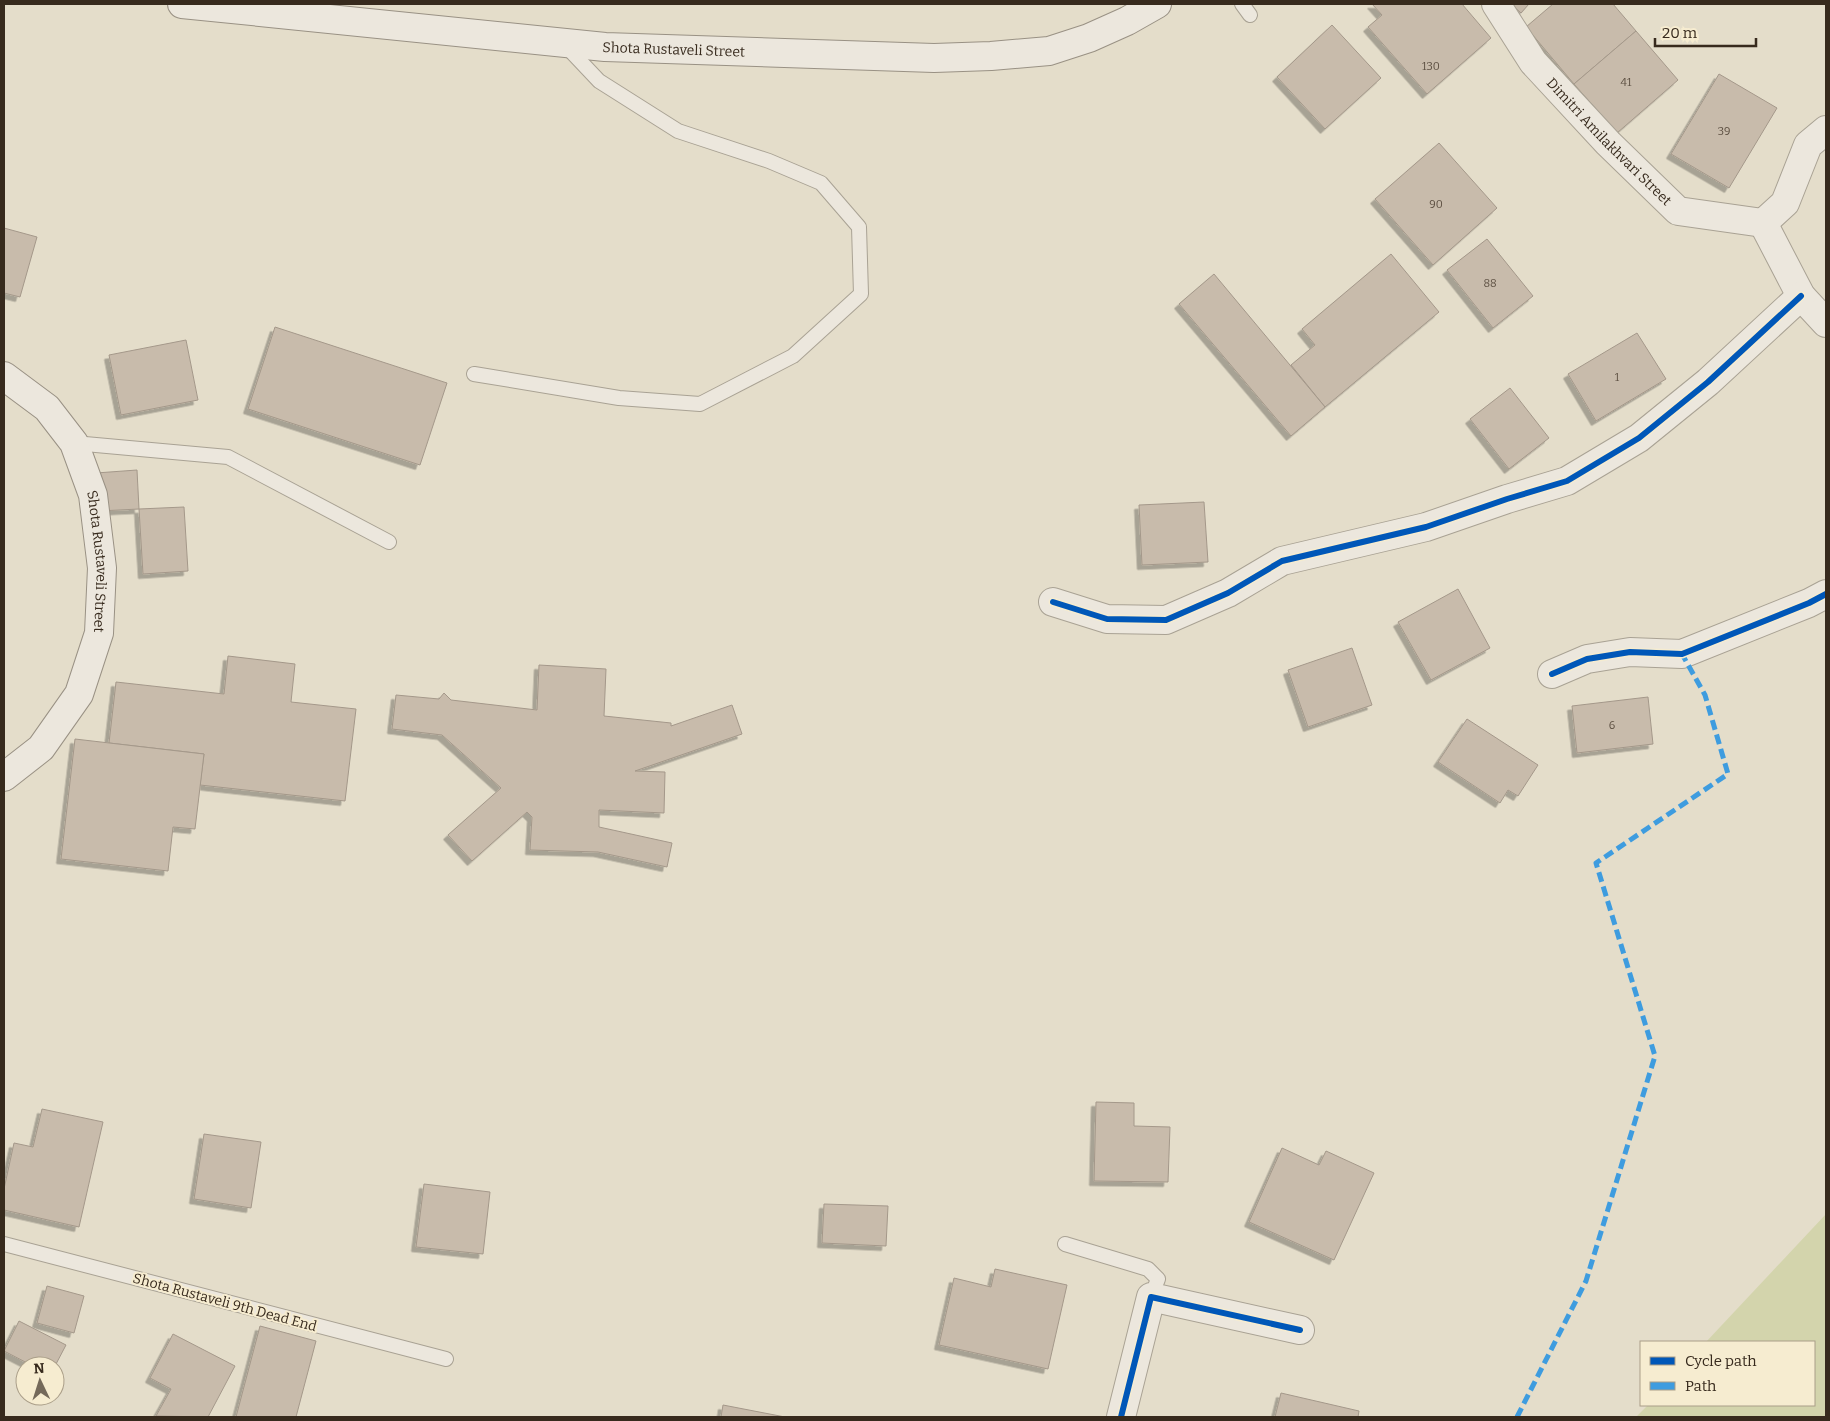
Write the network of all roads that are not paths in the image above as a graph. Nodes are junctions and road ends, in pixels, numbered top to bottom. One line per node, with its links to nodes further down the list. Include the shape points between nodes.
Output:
1 (182, 4): 6 (street, Shota Rustaveli Street)
2 (1157, 4): 6 (street, Shota Rustaveli Street, via 1089,38 1049,51 991,56 924,58 605,48)
3 (1242, 4): 5 (lane)
4 (1496, 4): 8 (street, Dimitri Amilakhvari Street, via 1533,62 1608,143 1678,211)
5 (1250, 15)
6 (563, 43): 11 (lane, via 600,81 678,131 769,161 821,183 859,227 861,294 793,356 700,404 619,398)
7 (1826, 130): 8 (street, via 1808,145 1785,203)
8 (1764, 223): 9 (street)
9 (1801, 296): 10 (street); 16 (street, via 1708,382 1639,438 1567,481 1426,527 1282,562 1228,594 1166,620 1106,619)
10 (1826, 323)
11 (474, 374)
12 (4, 376): 13 (street, Shota Rustaveli Street, via 47,408)
13 (74, 443): 14 (lane, via 228,457); 18 (street, Shota Rustaveli Street, via 93,495 102,568 99,634 79,694 41,748)
14 (389, 542)
15 (1826, 594): 17 (street, via 1682,654 1630,652 1587,659)
16 (1053, 602)
17 (1552, 674)
18 (4, 777)
19 (4, 1244): 23 (lane, Shota Rustaveli 9th Dead End)
20 (1065, 1244): 21 (lane, via 1148,1269 1158,1279)
21 (1151, 1297): 22 (street); 24 (street)
22 (1300, 1330)
23 (446, 1359)
24 (1120, 1417)

